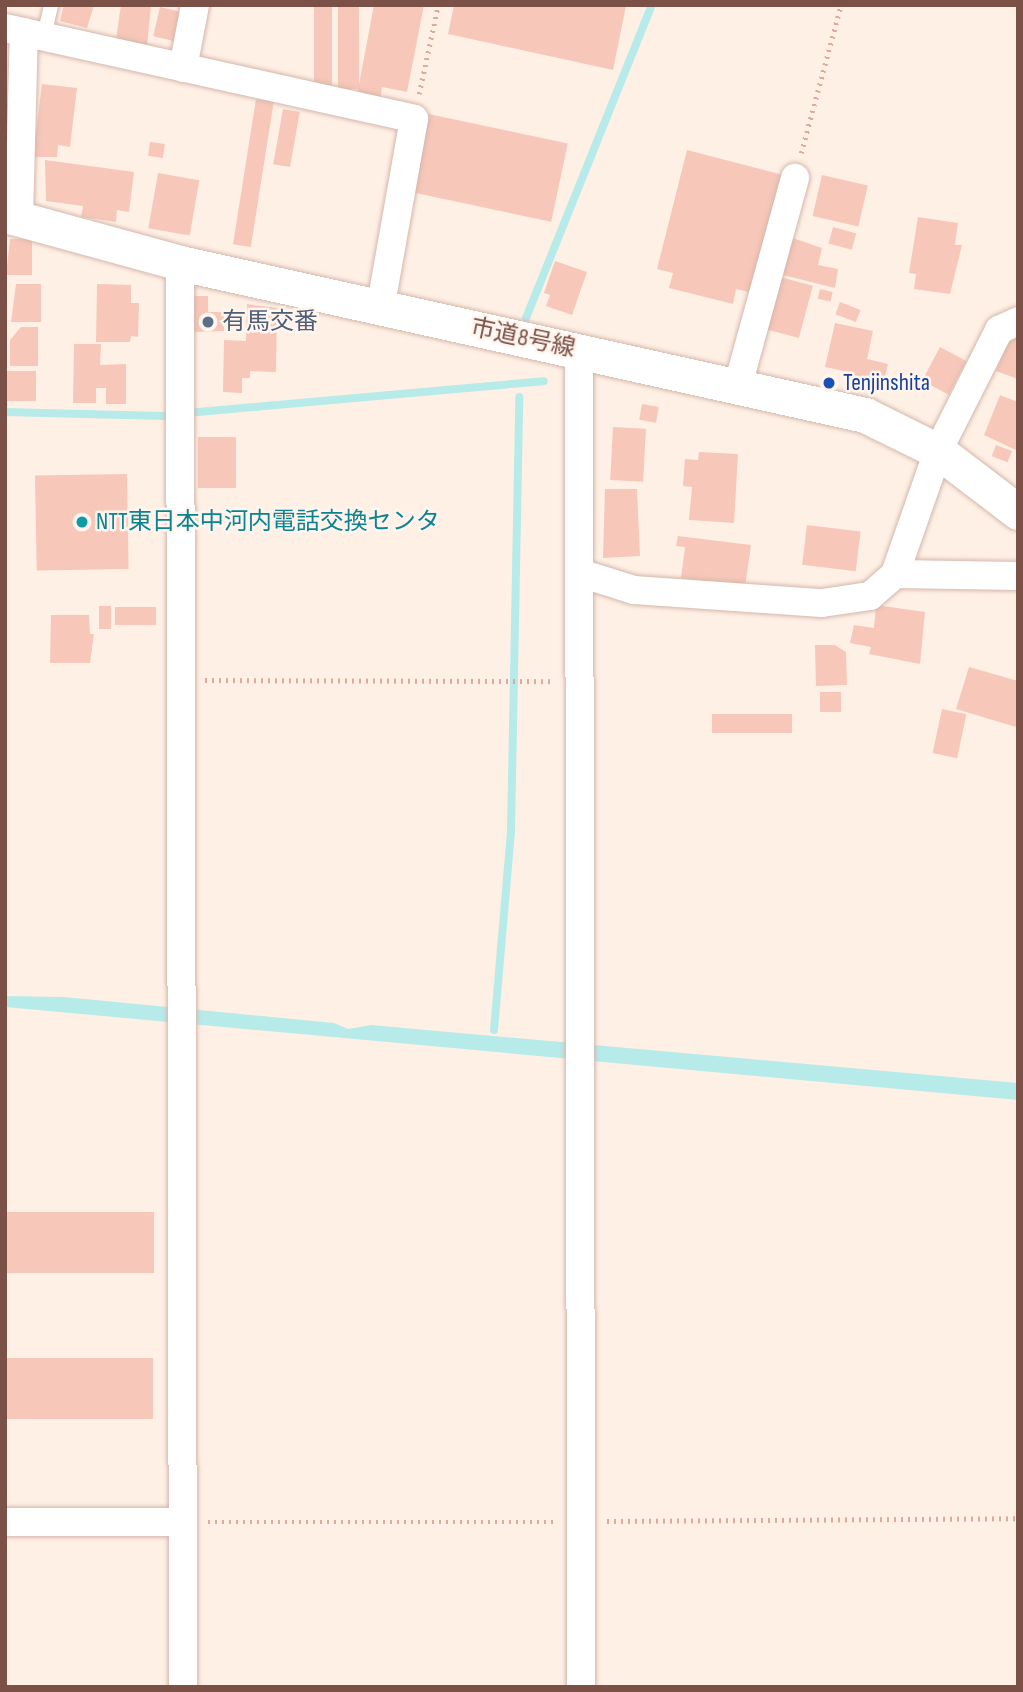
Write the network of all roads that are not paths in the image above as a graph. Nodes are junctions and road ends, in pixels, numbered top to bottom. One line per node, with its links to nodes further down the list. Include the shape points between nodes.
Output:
1 (51, 5): 3 (lane)
2 (195, 5): 4 (street)
3 (24, 32): 4 (street); 6 (street)
4 (183, 68): 8 (street, via 414,119)
5 (795, 178): 11 (street)
6 (12, 217): 7 (street, 市道8号線)
7 (180, 263): 8 (street, 市道8号線); 18 (street)
8 (380, 309): 10 (street, 市道8号線)
9 (1018, 321): 12 (street, via 999,330)
10 (579, 349): 11 (street, 市道8号線); 14 (street)
11 (738, 385): 12 (street, 市道8号線, via 865,415)
12 (938, 451): 13 (street, 市道8号線); 15 (street)
13 (1018, 512)
14 (580, 573): 15 (street, via 634,590 822,603 870,596); 20 (street)
15 (895, 574): 16 (street)
16 (1018, 576)
17 (5, 1522): 18 (street)
18 (182, 1522): 19 (street)
19 (183, 1687)
20 (581, 1687)

